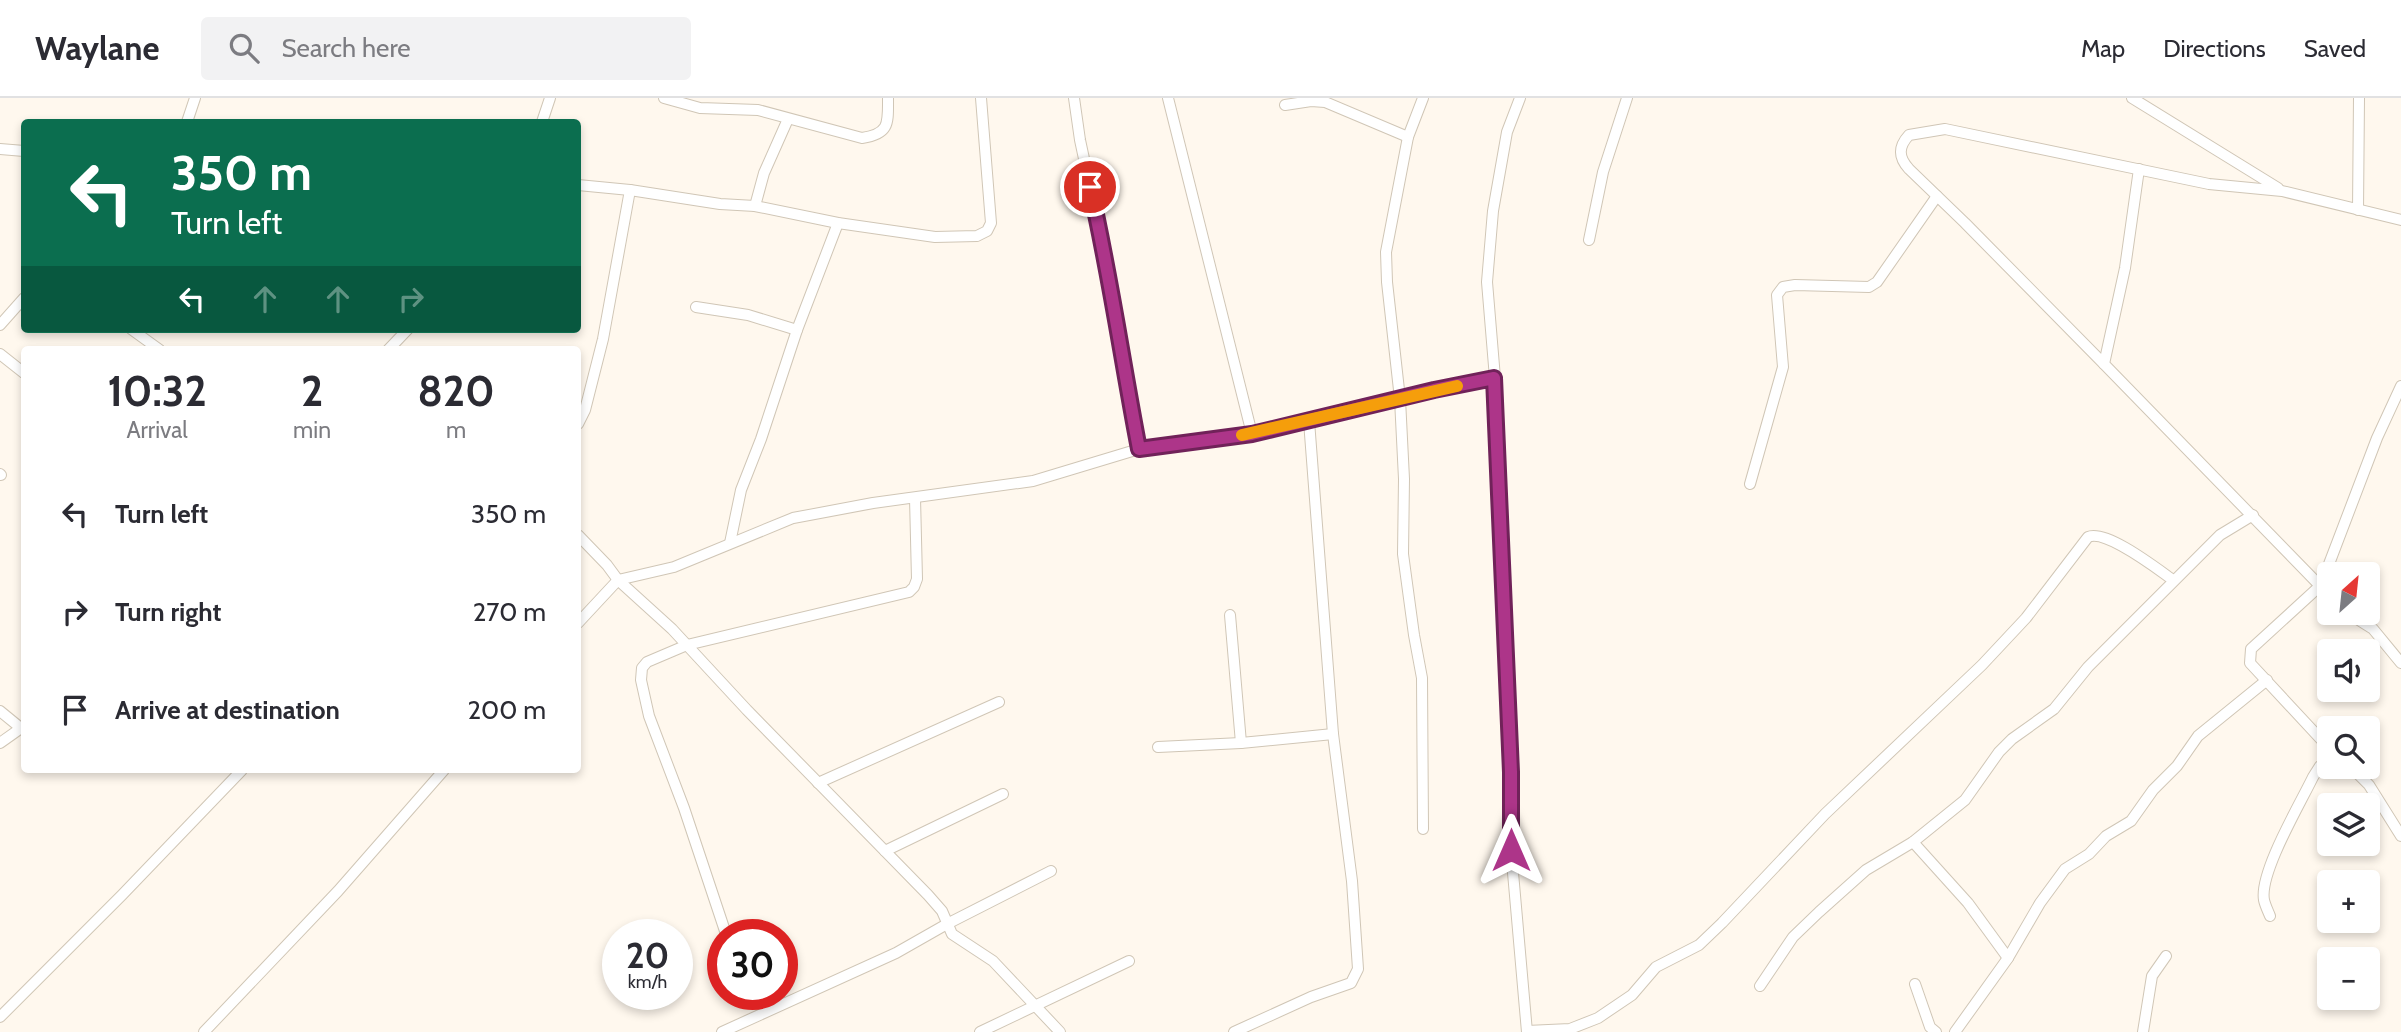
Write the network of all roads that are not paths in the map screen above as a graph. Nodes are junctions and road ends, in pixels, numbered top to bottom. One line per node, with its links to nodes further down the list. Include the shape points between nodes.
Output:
1 (195, 98): 14 (street)
2 (550, 98): 15 (street)
3 (664, 98): 16 (street, via 700,108 758,110)
4 (888, 98): 16 (street, via 888,120 876,136 862,138)
5 (981, 98): 28 (street, via 991,223 987,231 977,236 935,237)
6 (1074, 98): 47 (street)
7 (1168, 98): 46 (street)
8 (1423, 98): 17 (street)
9 (1520, 98): 41 (street, via 1507,132 1493,211 1487,282)
10 (1627, 98): 29 (street, via 1603,172)
11 (2132, 98): 23 (street)
12 (2359, 98): 26 (street)
13 (1284, 105): 17 (street, via 1325,102)
14 (188, 119)
15 (543, 119)
16 (788, 119): 25 (street)
17 (1408, 137): 43 (street, via 1386,252)
18 (0, 149): 19 (street)
19 (21, 151)
20 (2139, 169): 23 (street, via 2209,184); 24 (street, via 1945,130 1909,135 1899,152 1902,161); 39 (street, via 2125,268)
21 (581, 185): 22 (street)
22 (630, 190): 25 (street); 44 (street, via 603,340)
23 (2282, 191): 26 (street)
24 (1937, 196): 39 (street); 48 (street, via 1877,282 1869,287 1795,285 1783,287 1777,296 1783,367)
25 (755, 205): 28 (street)
26 (2358, 210): 27 (street)
27 (2401, 220)
28 (838, 223): 33 (street)
29 (1589, 240)
30 (21, 301): 32 (street)
31 (696, 307): 33 (street, via 748,315)
32 (0, 325)
33 (797, 330): 52 (street, via 741,490)
34 (137, 333): 36 (street)
35 (404, 333): 37 (street)
36 (154, 346)
37 (392, 346)
38 (0, 354): 40 (street)
39 (2104, 364): 50 (street)
40 (21, 371)
41 (1494, 378): 43 (street); 99 (street, via 1511,850)
42 (2401, 386): 53 (street)
43 (1400, 399): 45 (street); 79 (street, via 1403,554 1422,678)
44 (581, 417)
45 (1309, 421): 46 (street); 68 (street)
46 (1252, 434): 47 (street)
47 (1139, 449): 49 (street, via 1033,481)
48 (1750, 484)
49 (915, 498): 52 (street, via 793,518); 61 (street, via 917,579 909,592)
50 (2253, 515): 55 (street, via 2220,535); 56 (street)
51 (581, 538): 54 (street)
52 (730, 543): 54 (street, via 674,567)
53 (2330, 562)
54 (618, 580): 59 (street); 61 (street)
55 (2172, 580): 81 (street, via 2054,709 1999,752 1965,800); 99 (street, via 2101,537 2088,537 2026,618 1982,665 1825,814 1699,945 1656,967 1632,995 1598,1018 1570,1029)
56 (2317, 580)
57 (2317, 588): 63 (street, via 2251,649 2250,663)
58 (1230, 615): 71 (street)
59 (581, 620)
60 (2367, 625): 62 (street)
61 (687, 645): 77 (street); 85 (street, via 647,662 641,680 649,716)
62 (2401, 663)
63 (2267, 680): 69 (street); 88 (street, via 2198,736 2131,821 2065,869)
64 (999, 702): 77 (street)
65 (0, 711): 66 (street)
66 (21, 726)
67 (21, 728): 70 (street)
68 (1333, 734): 71 (street); 98 (street, via 1352,881 1356,976 1345,986)
69 (2317, 735)
70 (0, 743)
71 (1241, 743): 72 (street)
72 (1158, 747)
73 (2317, 771): 84 (street, via 2274,856 2264,890)
74 (239, 773): 93 (street)
75 (441, 773): 94 (street, via 338,891)
76 (2363, 779): 80 (street)
77 (818, 783): 82 (street)
78 (1003, 794): 82 (street)
79 (1423, 829)
80 (2401, 836)
81 (1913, 842): 88 (street, via 1968,903); 91 (street, via 1866,870 1819,912 1793,937)
82 (885, 851): 86 (street, via 942,911)
83 (1051, 871): 86 (street)
84 (2270, 916)
85 (721, 919)
86 (947, 923): 92 (street, via 952,933 993,961); 95 (street, via 886,958)
87 (2166, 956): 102 (street, via 2152,976)
88 (2008, 958): 101 (street)
89 (1129, 961): 92 (street)
90 (1915, 984): 100 (street)
91 (1760, 986)
92 (1034, 1004): 96 (street); 97 (street)
93 (0, 1017)
94 (204, 1032)
95 (722, 1032)
96 (980, 1032)
97 (1060, 1032)
98 (1234, 1032)
99 (1527, 1032)
100 (1936, 1032)
101 (1955, 1032)
102 (2143, 1032)

